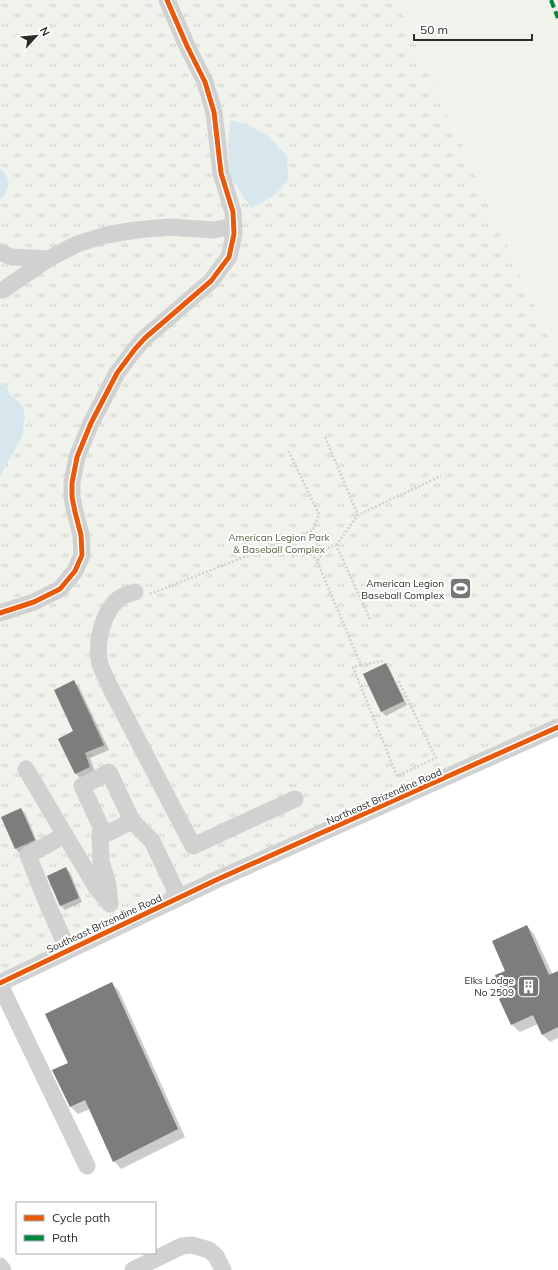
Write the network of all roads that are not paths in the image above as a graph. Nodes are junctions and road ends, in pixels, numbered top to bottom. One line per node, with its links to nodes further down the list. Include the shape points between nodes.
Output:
1 (168, 0): 2 (street, via 205,82 214,112 221,173 233,212)
2 (234, 226): 4 (street, via 214,230 169,227 106,235 77,244); 7 (street, via 229,257 221,269 134,349 117,373 83,440 72,483 82,555 75,571 60,589)
3 (0, 252): 4 (street, via 11,257)
4 (48, 259): 5 (street)
5 (0, 290)
6 (135, 592): 10 (street, via 122,597 108,611 100,629 100,664 194,846)
7 (0, 614)
8 (558, 727): 14 (street, Northeast Brizendine Road)
9 (26, 769): 12 (street)
10 (296, 799)
11 (132, 821): 13 (street); 13 (street, via 109,772 82,786 101,827); 15 (street, via 152,842 175,889)
12 (65, 835): 16 (street, via 96,887); 18 (street, via 28,855)
13 (100, 837): 16 (street, via 101,861)
14 (216, 880): 15 (street, Southeast Brizendine Road)
15 (172, 901): 17 (street, Southeast Brizendine Road)
16 (110, 904): 17 (street)
17 (120, 925): 18 (street, Southeast Brizendine Road)
18 (68, 950): 19 (street, Southeast Brizendine Road)
19 (0, 984): 20 (street)
20 (87, 1166)
21 (0, 1266): 22 (street)
22 (2, 1270)
23 (132, 1270): 24 (street, via 182,1246 192,1245 209,1250 216,1256)
24 (223, 1270)

